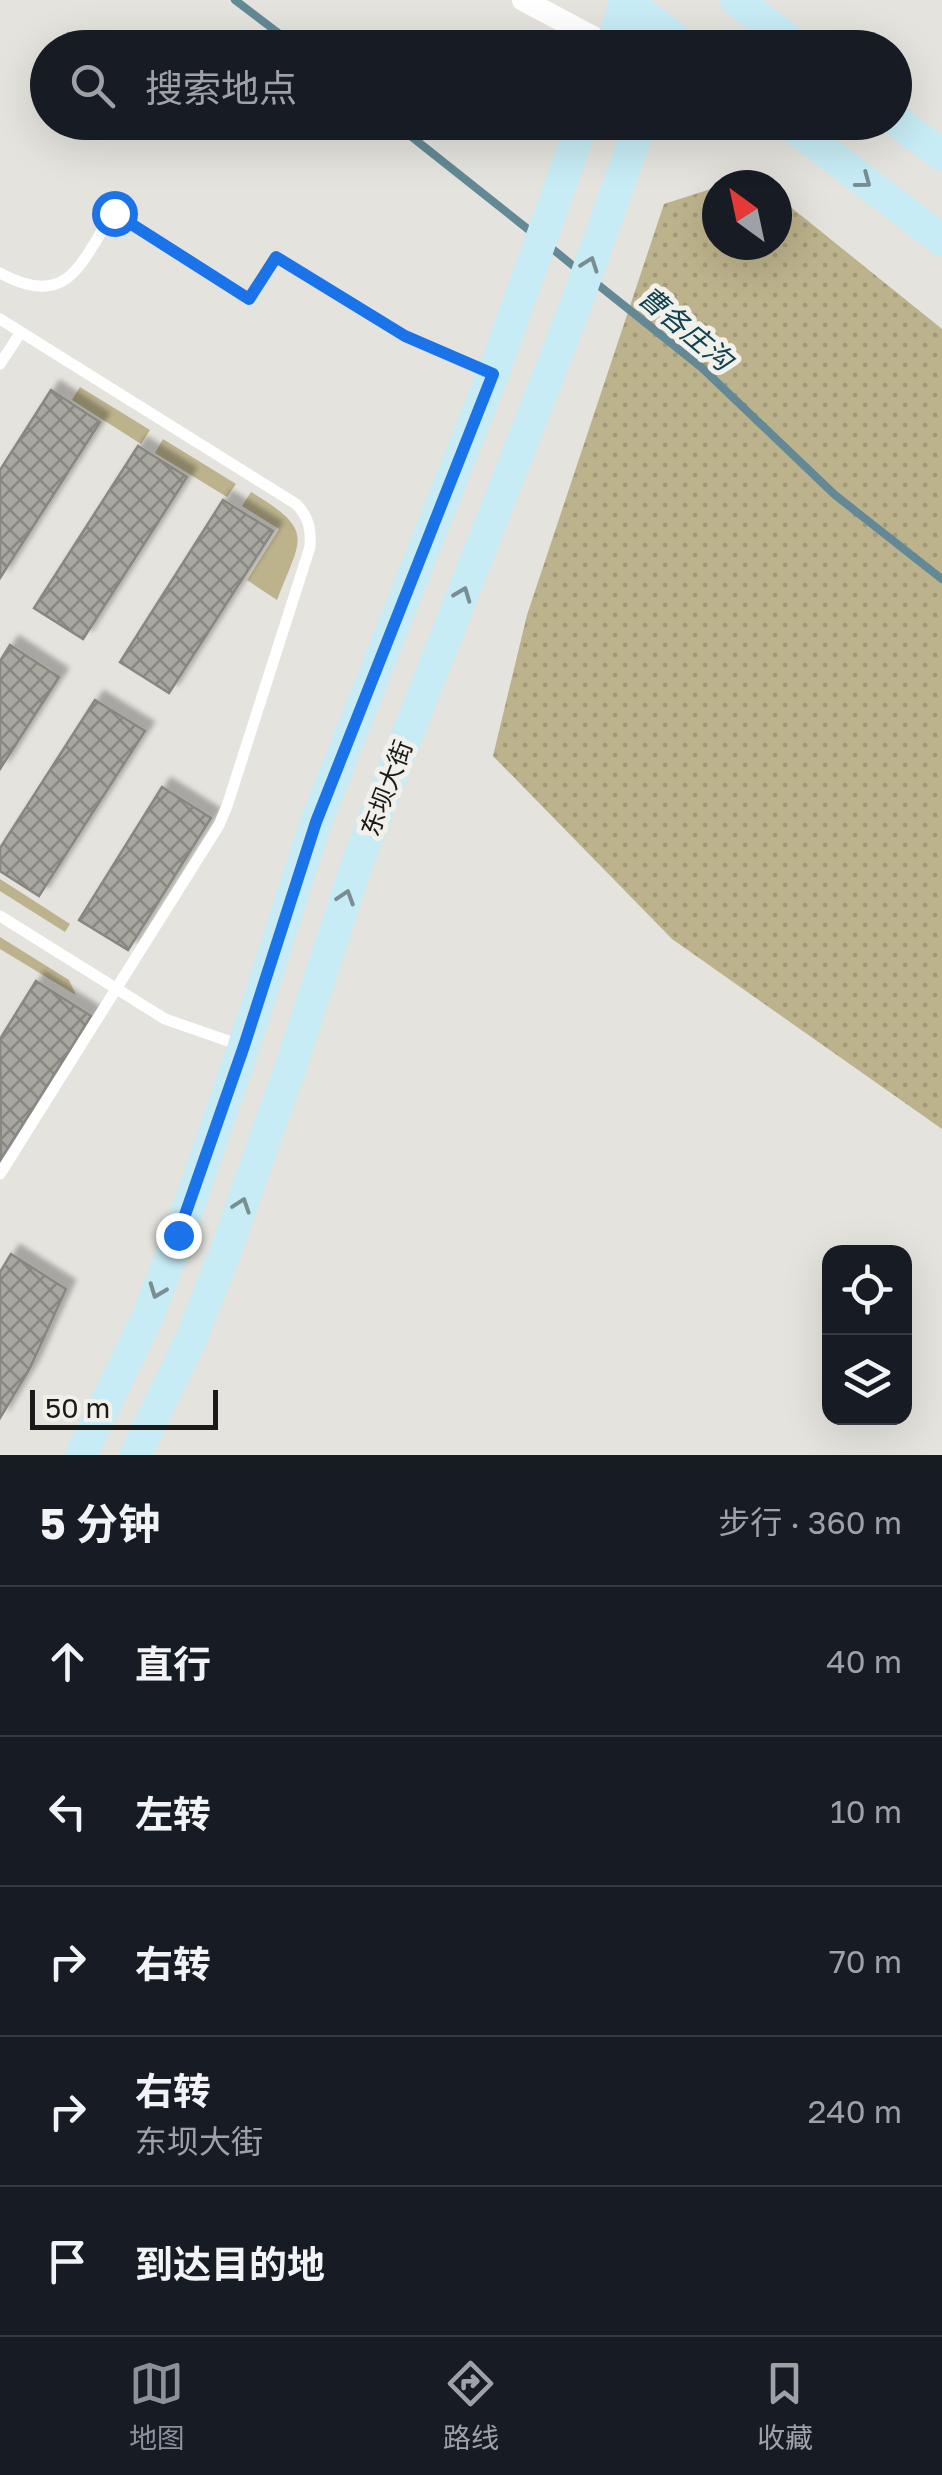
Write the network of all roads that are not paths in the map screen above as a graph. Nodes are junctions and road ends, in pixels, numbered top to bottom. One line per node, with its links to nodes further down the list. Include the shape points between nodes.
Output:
1 (522, 0): 5 (street)
2 (626, 0): 6 (main road); 7 (main road)
3 (664, 0): 8 (main road)
4 (736, 0): 9 (main road)
5 (578, 30)
6 (616, 30)
7 (660, 30)
8 (672, 30)
9 (775, 30)
10 (912, 132): 14 (main road)
11 (577, 140): 20 (main road, 东坝大街)
12 (635, 140): 26 (main road, 东坝大街, one-way to 12, via 218,1270 358,858)
13 (810, 140): 15 (main road, one-way to 15)
14 (942, 155)
15 (942, 240)
16 (0, 273): 20 (lane, via 51,288 72,276 114,213 249,299 276,257 405,336)
17 (0, 319): 18 (lane)
18 (20, 332): 19 (lane); 22 (lane, via 296,504 311,530 227,806)
19 (0, 364)
20 (493, 374): 23 (main road, 东坝大街, via 316,822)
21 (0, 916): 22 (lane)
22 (117, 989): 23 (lane, via 165,1020); 24 (lane)
23 (244, 1046): 25 (main road, 东坝大街, one-way to 25, via 148,1316)
24 (0, 1174)
25 (81, 1455)
26 (135, 1455)

